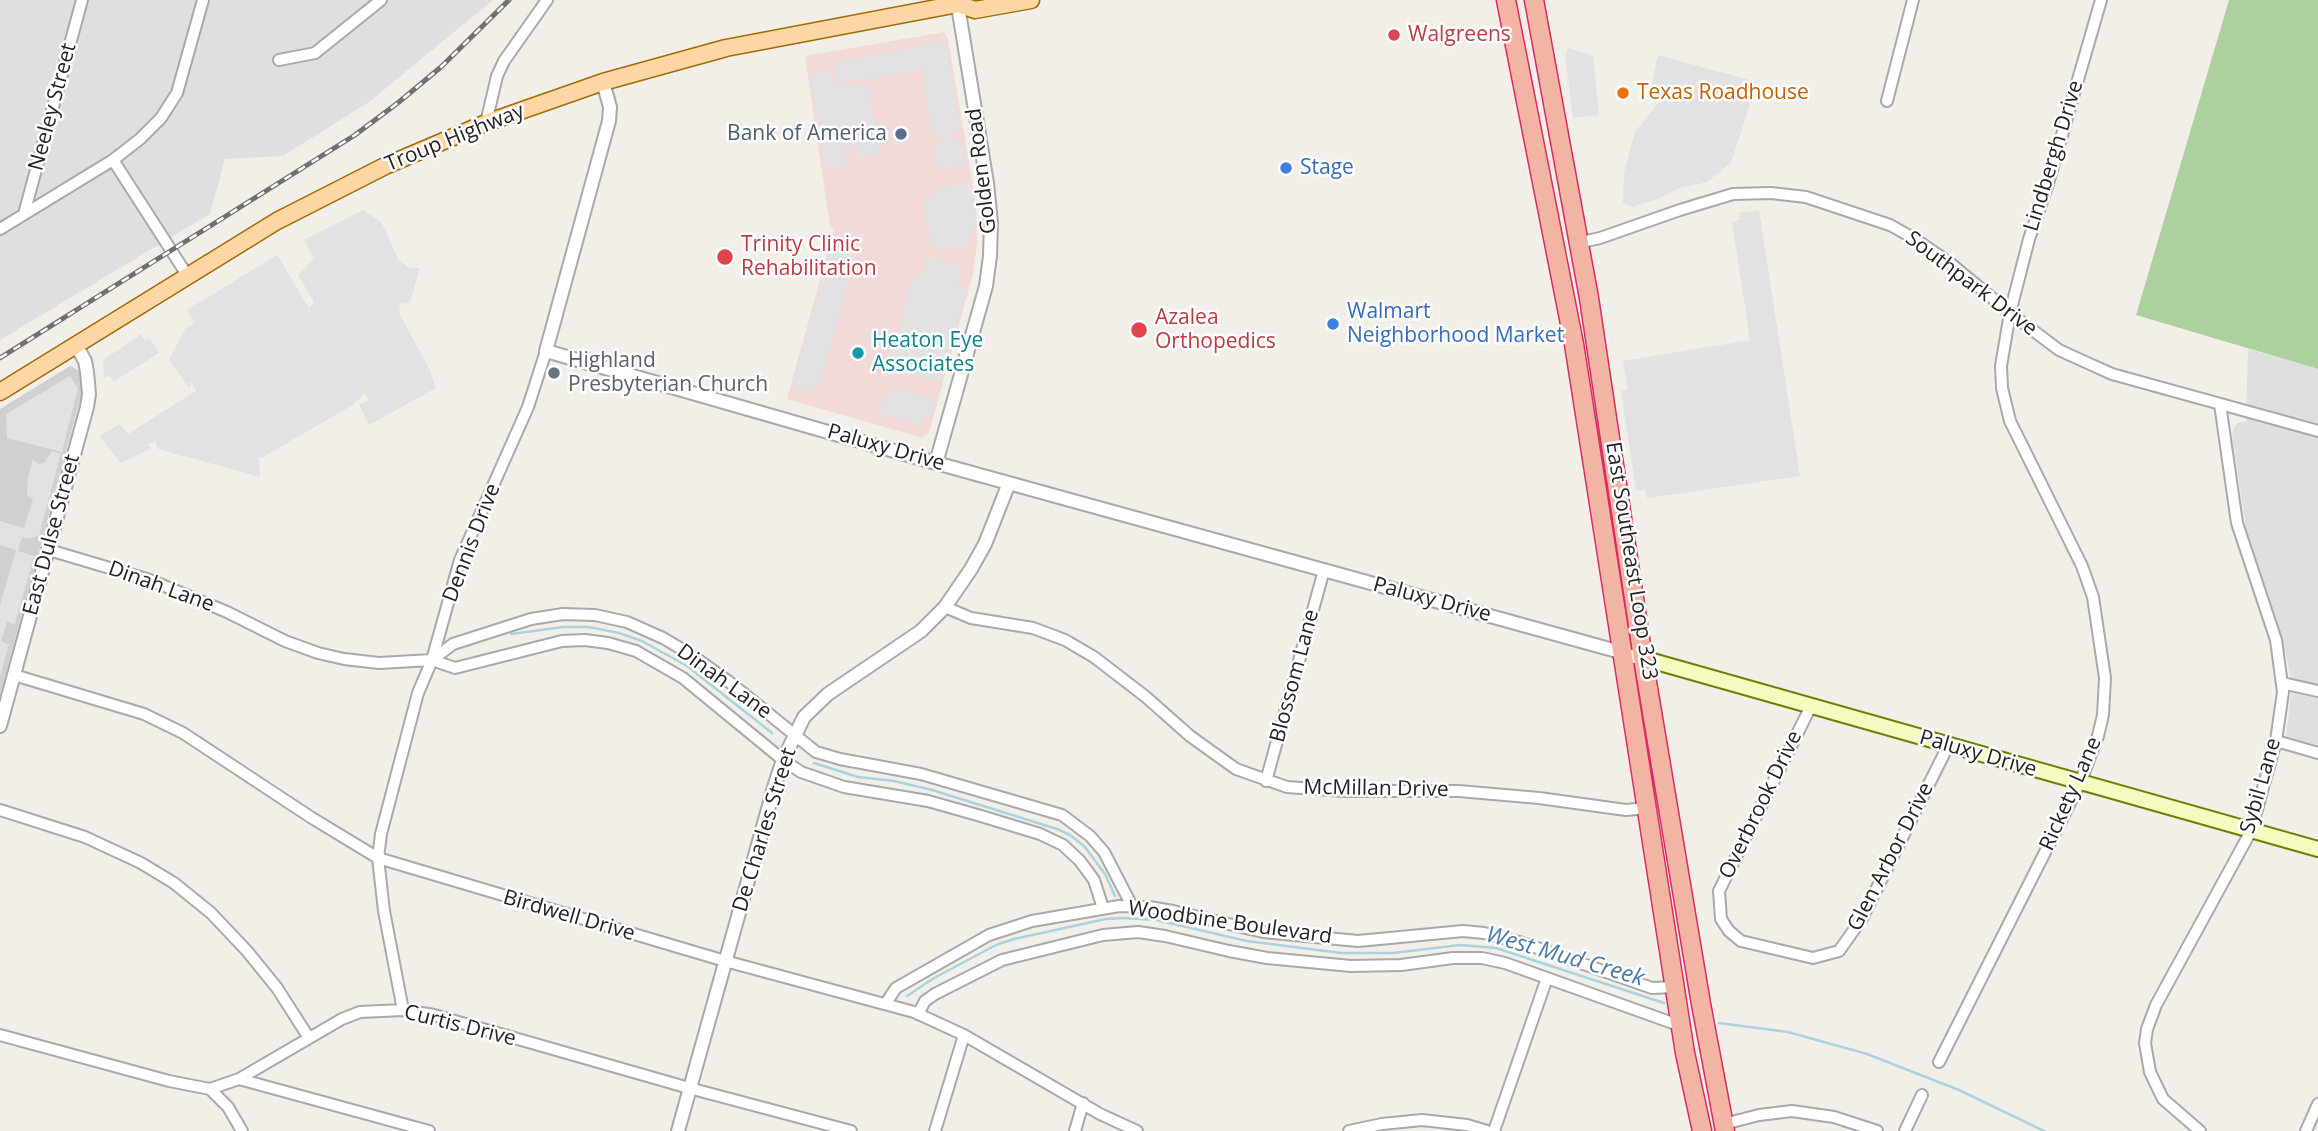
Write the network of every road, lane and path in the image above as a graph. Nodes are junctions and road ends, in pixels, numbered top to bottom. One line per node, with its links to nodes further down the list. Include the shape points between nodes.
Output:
1 (82, 0): 16 (street, Neeley Street)
2 (203, 0): 15 (street, via 177,93 162,118)
3 (381, 0): 11 (street, via 315,53)
4 (547, 0): 14 (street, via 504,61)
5 (1031, 0): 10 (main road, Troup Highway, via 975,10)
6 (1506, 0): 31 (highway, East Southeast Loop 323, via 1574,344)
7 (1534, 0): 18 (highway, East Southeast Loop 323)
8 (1913, 0): 13 (street)
9 (2101, 0): 20 (street, Lindbergh Drive)
10 (959, 1): 12 (main road, Troup Highway, via 726,48); 26 (street, Golden Road, via 987,183 990,256 986,286)
11 (279, 60)
12 (603, 82): 14 (main road, Troup Highway); 22 (street, Dennis Drive, via 609,121)
13 (1887, 101)
14 (486, 123): 19 (main road, Troup Highway, via 367,175)
15 (113, 160): 16 (street); 19 (street)
16 (24, 214): 17 (street)
17 (0, 229)
18 (1578, 243): 20 (street, Southpark Drive, via 1733,194 1806,197 1890,225 1950,263); 32 (highway, East Southeast Loop 323)
19 (187, 275): 21 (main road, Troup Highway)
20 (2010, 313): 24 (street, Southpark Drive, via 2059,350 2112,374); 45 (street, Rickety Lane, via 2001,366 2007,411 2082,566 2097,618 2105,702)
21 (76, 345): 23 (main road, Troup Highway); 28 (street, East Dulse Street, via 85,361 89,394)
22 (546, 351): 26 (street, Paluxy Drive); 33 (street, Dennis Drive, via 528,407 460,560)
23 (0, 391)
24 (2220, 404): 25 (street, Southpark Drive); 35 (street, Sybil Lane, via 2237,523 2276,640)
25 (2318, 431)
26 (936, 463): 27 (street, Paluxy Drive)
27 (1009, 482): 29 (street, Paluxy Drive); 30 (street, De Charles Street, via 985,544)
28 (49, 550): 33 (street, Dinah Lane, via 150,580 318,653 379,663); 34 (street, East Dulse Street)
29 (1324, 570): 31 (street, Paluxy Drive); 44 (street, Blossom Lane)
30 (945, 607): 39 (street, De Charles Street, via 921,631 828,694 804,717); 44 (street, McMillan Drive, via 971,618 1032,628 1065,640 1094,657 1216,756)
31 (1624, 653): 32 (main road, Paluxy Drive); 46 (highway, East Southeast Loop 323)
32 (1643, 658): 37 (main road, Paluxy Drive); 71 (highway, East Southeast Loop 323)
33 (432, 660): 39 (street, Dinah Lane, via 453,644 531,619 595,615 627,622 690,654); 43 (street, Dinah Lane, via 454,668 562,640 608,643 636,651 683,678); 50 (street, Dennis Drive, via 394,780)
34 (14, 675): 38 (street, East Dulse Street); 50 (street, Birdwell Drive, via 153,719)
35 (2282, 682): 36 (street); 40 (street, Sybil Lane)
36 (2318, 691)
37 (1811, 706): 41 (main road, Paluxy Drive); 52 (street, Overbrook Drive, via 1724,879)
38 (0, 726)
39 (795, 736): 43 (street, De Charles Street); 51 (street, Dinah Lane, via 816,752 921,774 1062,815 1098,843)
40 (2276, 741): 42 (street); 48 (street, Sybil Lane)
41 (1948, 746): 45 (main road, Paluxy Drive); 52 (street, Glen Arbor Drive, via 1861,920 1839,951 1813,958 1741,941 1721,919)
42 (2318, 753)
43 (783, 760): 53 (street, Dinah Lane, via 801,772 844,786 928,801 1040,834 1063,845 1080,861 1094,880); 54 (street, De Charles Street)
44 (1266, 781): 46 (street, McMillan Drive, via 1308,790 1459,790 1626,810)
45 (2081, 783): 48 (main road, Paluxy Drive); 64 (street, Rickety Lane)
46 (1647, 808): 56 (highway, East Southeast Loop 323)
47 (0, 810): 63 (street, via 85,837 174,883 247,951)
48 (2251, 831): 49 (main road, Paluxy Drive); 85 (street, Sybil Lane, via 2147,1029 2150,1072 2163,1099)
49 (2318, 849)
50 (378, 858): 54 (street, Birdwell Drive); 58 (street, Dennis Drive)
51 (1132, 906): 53 (street, Woodbine Boulevard); 56 (street, Woodbine Boulevard, via 1263,932 1358,941 1484,933 1652,988)
52 (1720, 906)
53 (1103, 908): 57 (street, Woodbine Boulevard, via 1032,921 989,935 896,988)
54 (725, 961): 57 (street, Birdwell Drive); 66 (street, De Charles Street)
55 (1547, 978): 59 (street, Woodbine Boulevard, via 1482,958 1352,966 1277,960 1165,936 1124,933 1002,960 935,994); 60 (street, Woodbine Boulevard); 81 (street)
56 (1675, 987): 60 (highway, East Southeast Loop 323)
57 (886, 1003): 59 (street, Birdwell Drive)
58 (403, 1010): 63 (street, Curtis Drive, via 359,1012); 66 (street, Curtis Drive)
59 (918, 1014): 62 (street, Birdwell Drive)
60 (1681, 1026): 82 (highway, East Southeast Loop 323)
61 (0, 1035): 67 (street)
62 (964, 1035): 69 (street, Birdwell Drive); 76 (street)
63 (309, 1038): 65 (street, Curtis Drive)
64 (1939, 1062)
65 (239, 1079): 67 (street, Curtis Drive); 73 (street)
66 (689, 1088): 74 (street, De Charles Street); 75 (street, Curtis Drive)
67 (210, 1089): 72 (street)
68 (1922, 1095): 84 (street)
69 (1083, 1103): 77 (street); 78 (street, Birdwell Drive)
70 (2318, 1104): 86 (street)
71 (1725, 1128): 83 (street, via 1759,1115 1792,1111 1833,1117)
72 (242, 1131)
73 (429, 1131)
74 (678, 1131)
75 (851, 1131)
76 (935, 1131)
77 (1075, 1131)
78 (1137, 1131)
79 (1350, 1131): 80 (street, via 1422,1120)
80 (1487, 1131)
81 (1494, 1131)
82 (1702, 1131)
83 (1877, 1131)
84 (1905, 1131)
85 (2200, 1131)
86 (2306, 1131)

